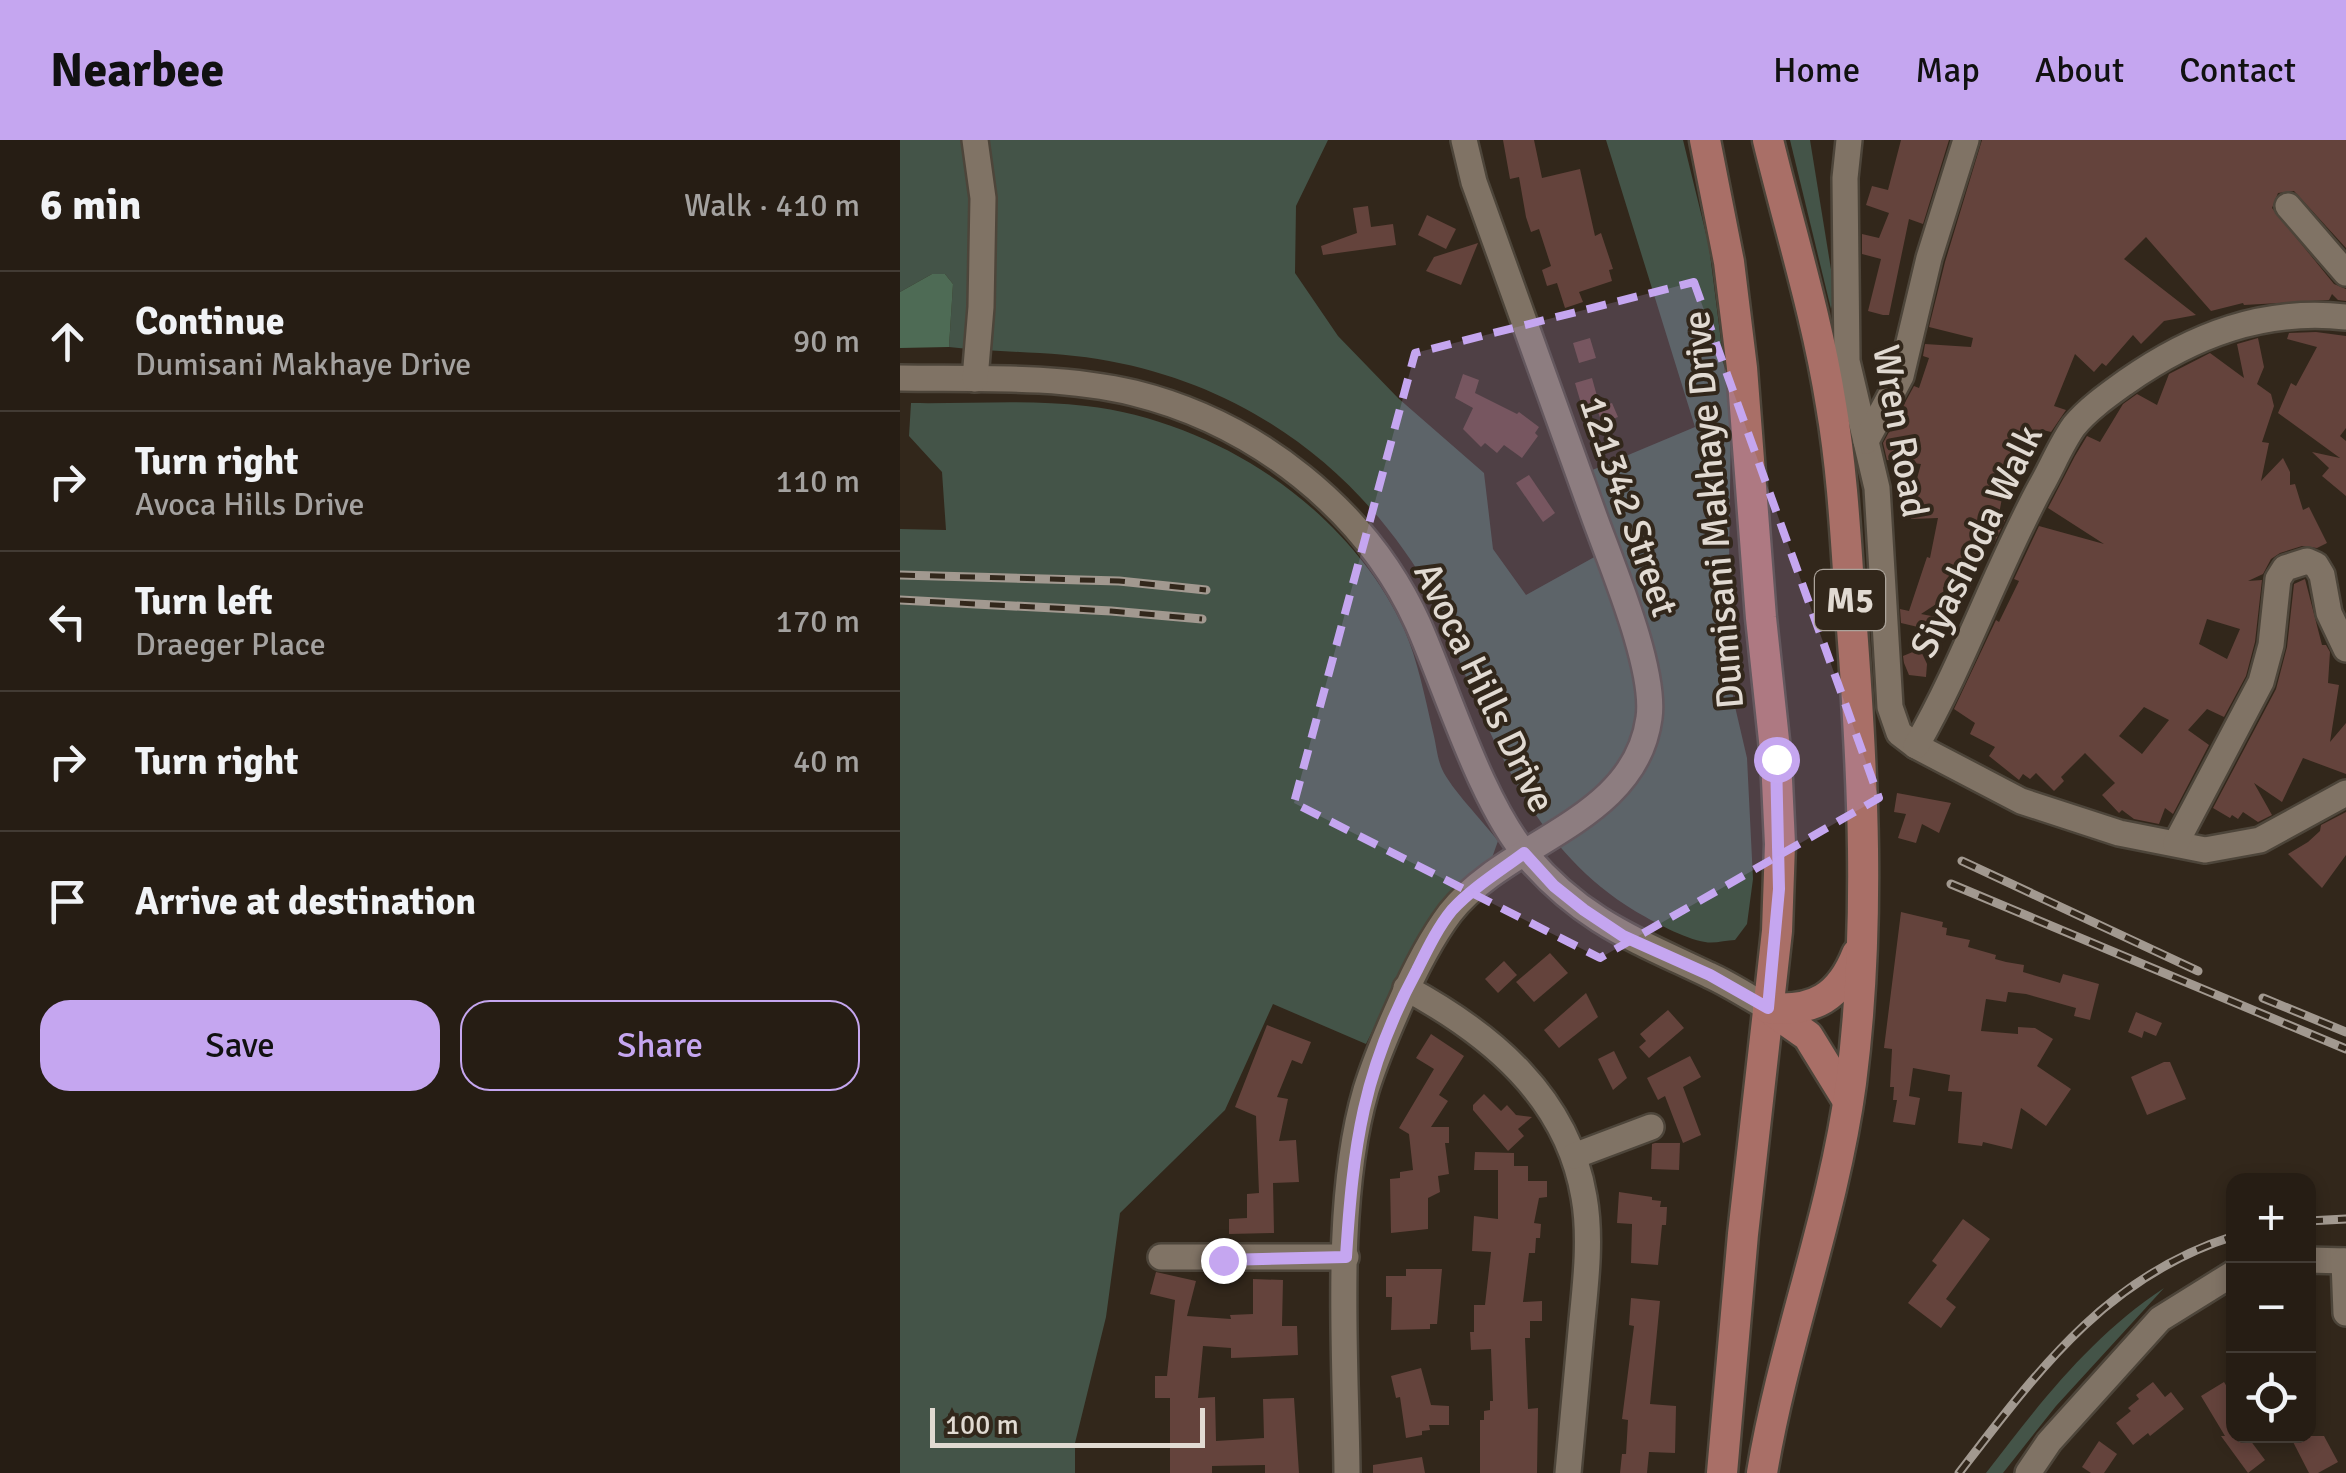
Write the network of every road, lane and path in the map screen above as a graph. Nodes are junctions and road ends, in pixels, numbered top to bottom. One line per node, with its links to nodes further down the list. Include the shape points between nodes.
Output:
1 (975, 140): 11 (street, via 984,198)
2 (1464, 140): 17 (street, 121342 Street, via 1619,587 1650,700 1646,736 1620,783)
3 (1705, 140): 20 (main road, Dumisani Makhaye Drive / M5, via 1742,368 1776,759 1779,889)
4 (1768, 140): 18 (main road, M5, via 1831,400 1842,476 1858,706)
5 (1849, 140): 12 (street, Wren Road, via 1847,361)
6 (1966, 140): 12 (street, via 1901,376)
7 (2288, 206): 8 (street)
8 (2346, 273)
9 (2346, 317): 14 (street, Siyashoda Walk, via 2283,315 2193,340 2074,427 1938,709)
10 (900, 378): 11 (street, Avoca Hills Drive)
11 (974, 379): 17 (street, Avoca Hills Drive, via 1132,393 1199,414 1300,474 1346,516 1409,604 1474,760)
12 (1866, 441): 14 (street, Wren Road, via 1881,527 1890,708)
13 (2346, 649): 16 (street, via 2316,565 2285,568 2262,682)
14 (1908, 740): 16 (street, via 2021,802)
15 (2346, 793): 16 (street, via 2260,840 2204,850)
16 (2176, 843)
17 (1524, 853): 19 (street, 121342 Street, via 1452,911); 20 (street, Avoca Hills Drive, via 1554,886 1623,936)
18 (1860, 946): 20 (main road, via 1846,976 1815,1005); 21 (main road, M5)
19 (1406, 988): 23 (street, via 1506,1056 1537,1090); 24 (street, 121342 Street, via 1366,1092)
20 (1768, 1008): 21 (main road, via 1808,1036); 32 (main road, Dumisani Makhaye Drive / M5)
21 (1848, 1100): 33 (main road, M5, via 1828,1214 1773,1406)
22 (1651, 1126): 23 (street)
23 (1574, 1156): 31 (street, via 1585,1200 1586,1278)
24 (1346, 1257): 25 (street); 30 (street, 121342 Street)
25 (1161, 1258)
26 (2316, 1260): 27 (street)
27 (2345, 1261): 29 (street)
28 (2226, 1278): 34 (street, via 2160,1318)
29 (2346, 1313)
30 (1347, 1473)
31 (1568, 1473)
32 (1722, 1473)
33 (1762, 1473)
34 (2028, 1473)

